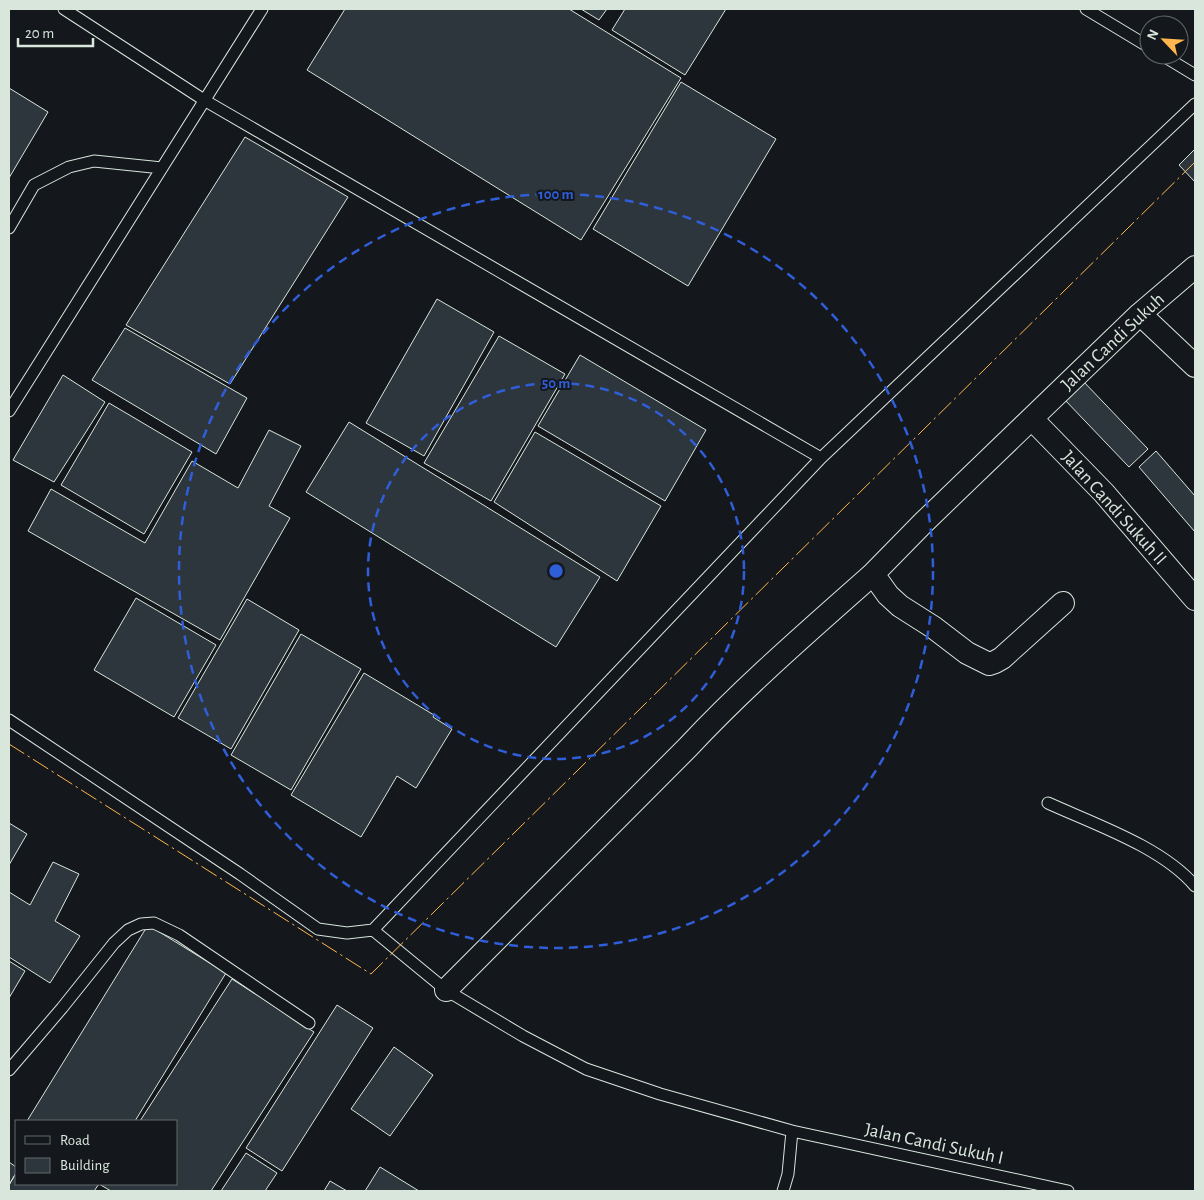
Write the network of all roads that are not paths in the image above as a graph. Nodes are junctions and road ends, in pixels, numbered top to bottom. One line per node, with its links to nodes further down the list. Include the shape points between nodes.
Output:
1 (64, 9): 7 (lane)
2 (262, 9): 7 (lane)
3 (1086, 9): 4 (lane)
4 (1139, 41)
5 (1178, 65): 6 (lane)
6 (1195, 76)
7 (204, 100): 9 (lane); 16 (lane)
8 (1195, 104): 16 (lane)
9 (162, 168): 10 (lane, via 94,160 69,167 34,185); 14 (lane)
10 (9, 228)
11 (1195, 267): 12 (street, Jalan Candi Sukuh)
12 (1140, 314): 13 (street); 15 (street, Jalan Candi Sukuh)
13 (1195, 366)
14 (9, 411)
15 (1032, 419): 17 (street, Jalan Candi Sukuh); 18 (street, Jalan Candi Sukuh II, via 1104,493)
16 (821, 458): 23 (lane)
17 (873, 574): 19 (street, via 900,606 967,653 989,664 1002,658); 24 (street, Jalan Candi Sukuh, via 725,708)
18 (1195, 599)
19 (1063, 603)
20 (9, 720): 23 (lane, via 318,929 347,933)
21 (1048, 803): 22 (lane, via 1145,847)
22 (1195, 886)
23 (373, 930): 24 (lane, Jalan Candi Sukuh I)
24 (446, 990): 27 (lane, Jalan Candi Sukuh I, via 522,1036 586,1069 660,1094)
25 (309, 1023): 26 (lane, via 179,935 154,923 141,924 128,930 114,943)
26 (9, 1070)
27 (792, 1131): 28 (lane); 29 (lane, Jalan Candi Sukuh I)
28 (783, 1191)
29 (1068, 1191)

